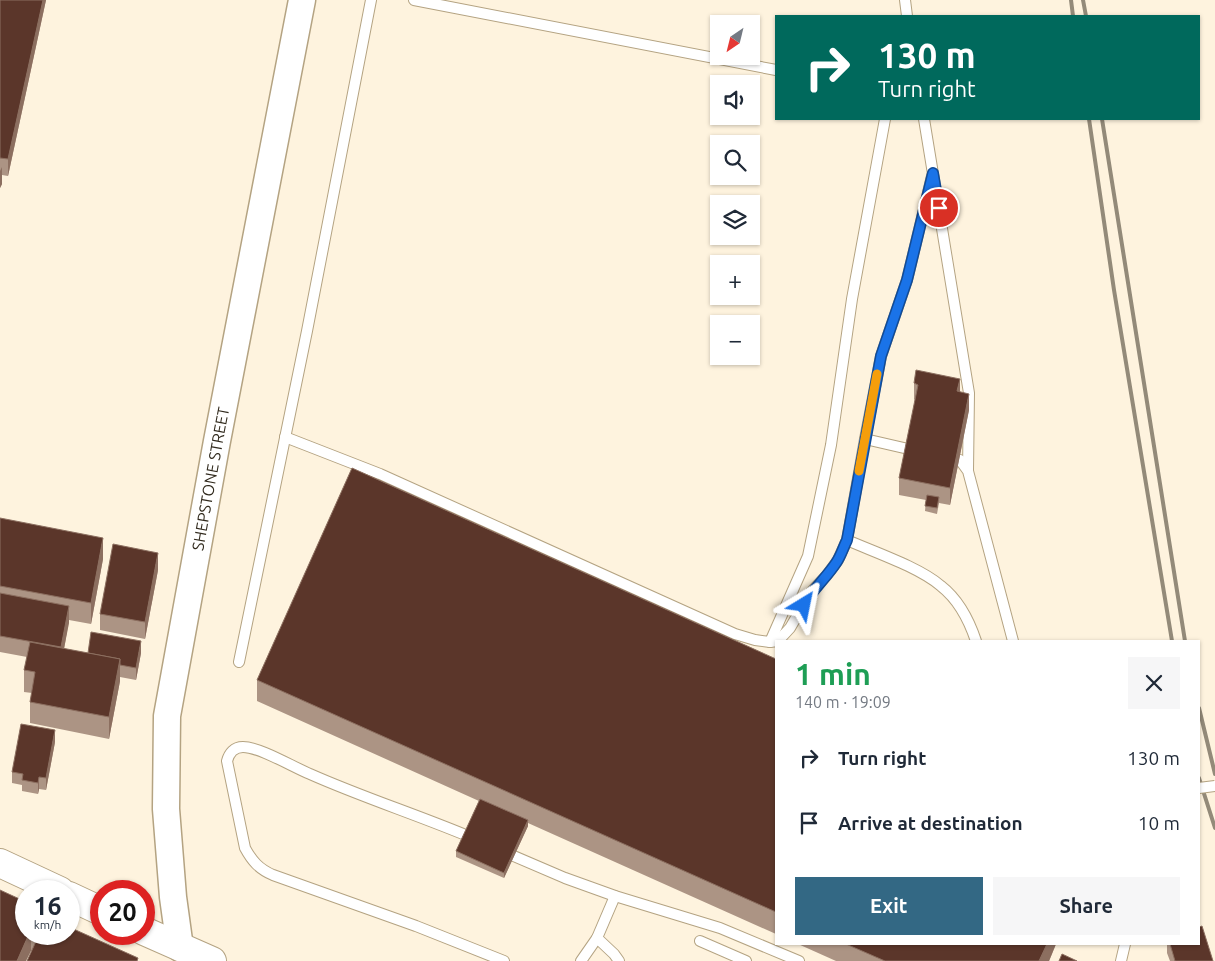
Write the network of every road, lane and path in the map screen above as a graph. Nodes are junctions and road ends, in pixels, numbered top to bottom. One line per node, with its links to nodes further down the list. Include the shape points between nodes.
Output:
1 (302, 0): 29 (main road, SHEPSTONE STREET, via 167,716 166,810 173,903)
2 (370, 0): 10 (lane)
3 (414, 0): 6 (lane)
4 (905, 0): 5 (lane)
5 (907, 15)
6 (775, 70)
7 (885, 120): 18 (lane, via 852,299 831,445 808,556)
8 (924, 120): 9 (lane)
9 (933, 173): 11 (lane, via 907,280 881,356); 12 (lane, via 969,393)
10 (285, 437): 18 (lane, via 380,474 734,634); 19 (lane)
11 (865, 439): 12 (lane, via 960,460); 13 (lane)
12 (968, 471): 16 (lane)
13 (847, 540): 14 (lane, via 838,560 811,592 790,628); 15 (lane, via 923,574 941,586 966,616)
14 (779, 640)
15 (976, 640)
16 (1013, 640)
17 (775, 641): 18 (lane)
18 (770, 642)
19 (239, 662)
20 (1215, 786): 21 (lane, bridge)
21 (1200, 788)
22 (0, 863): 23 (main road)
23 (36, 880)
24 (614, 896): 26 (lane); 31 (lane, via 255,750 244,747 232,751 226,766 246,848 261,869); 35 (lane, via 720,928)
25 (155, 938): 29 (main road)
26 (597, 938): 32 (lane); 33 (lane)
27 (700, 941): 34 (lane)
28 (1125, 945): 36 (lane)
29 (182, 954): 30 (main road)
30 (212, 961)
31 (504, 961)
32 (581, 961)
33 (620, 961)
34 (746, 961)
35 (799, 961)
36 (1121, 961)

